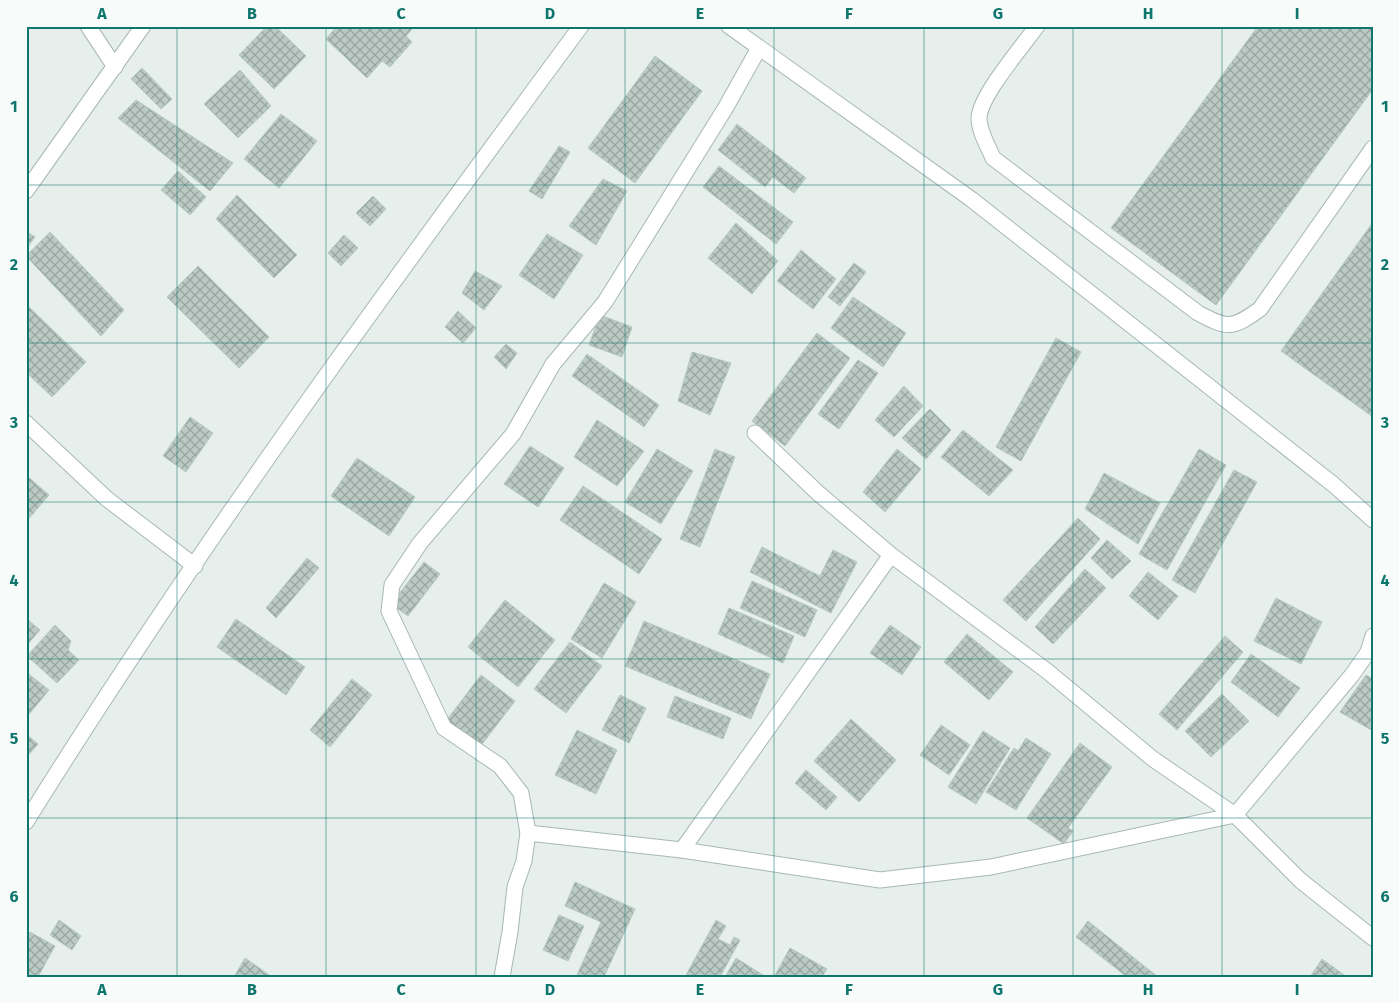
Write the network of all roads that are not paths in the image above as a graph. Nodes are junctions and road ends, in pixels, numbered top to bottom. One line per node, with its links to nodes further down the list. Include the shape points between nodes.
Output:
1 (88, 26): 7 (street)
2 (143, 26): 7 (street)
3 (580, 26): 14 (street, via 303,408)
4 (729, 26): 6 (street)
5 (1037, 26): 8 (street, via 987,95 979,118 993,158 1198,314 1221,326 1241,323 1260,309)
6 (760, 48): 12 (street, via 971,199 1334,485); 18 (street, via 604,302 553,364 513,434 420,543 392,586 389,612 444,728 500,766 521,793)
7 (115, 66): 9 (street)
8 (1373, 148)
9 (26, 191)
10 (26, 423): 14 (street, via 107,499)
11 (755, 433): 13 (street, via 818,493)
12 (1373, 520)
13 (891, 555): 16 (street, via 1047,671 1153,759); 19 (street)
14 (195, 566): 17 (street, via 87,725)
15 (1373, 636): 16 (street, via 1368,652 1352,675)
16 (1235, 815): 19 (street, via 991,867 880,880); 20 (street, via 1300,881)
17 (26, 822)
18 (528, 833): 19 (street); 21 (street, via 524,861 515,888)
19 (682, 850)
20 (1373, 938)
21 (502, 977)

